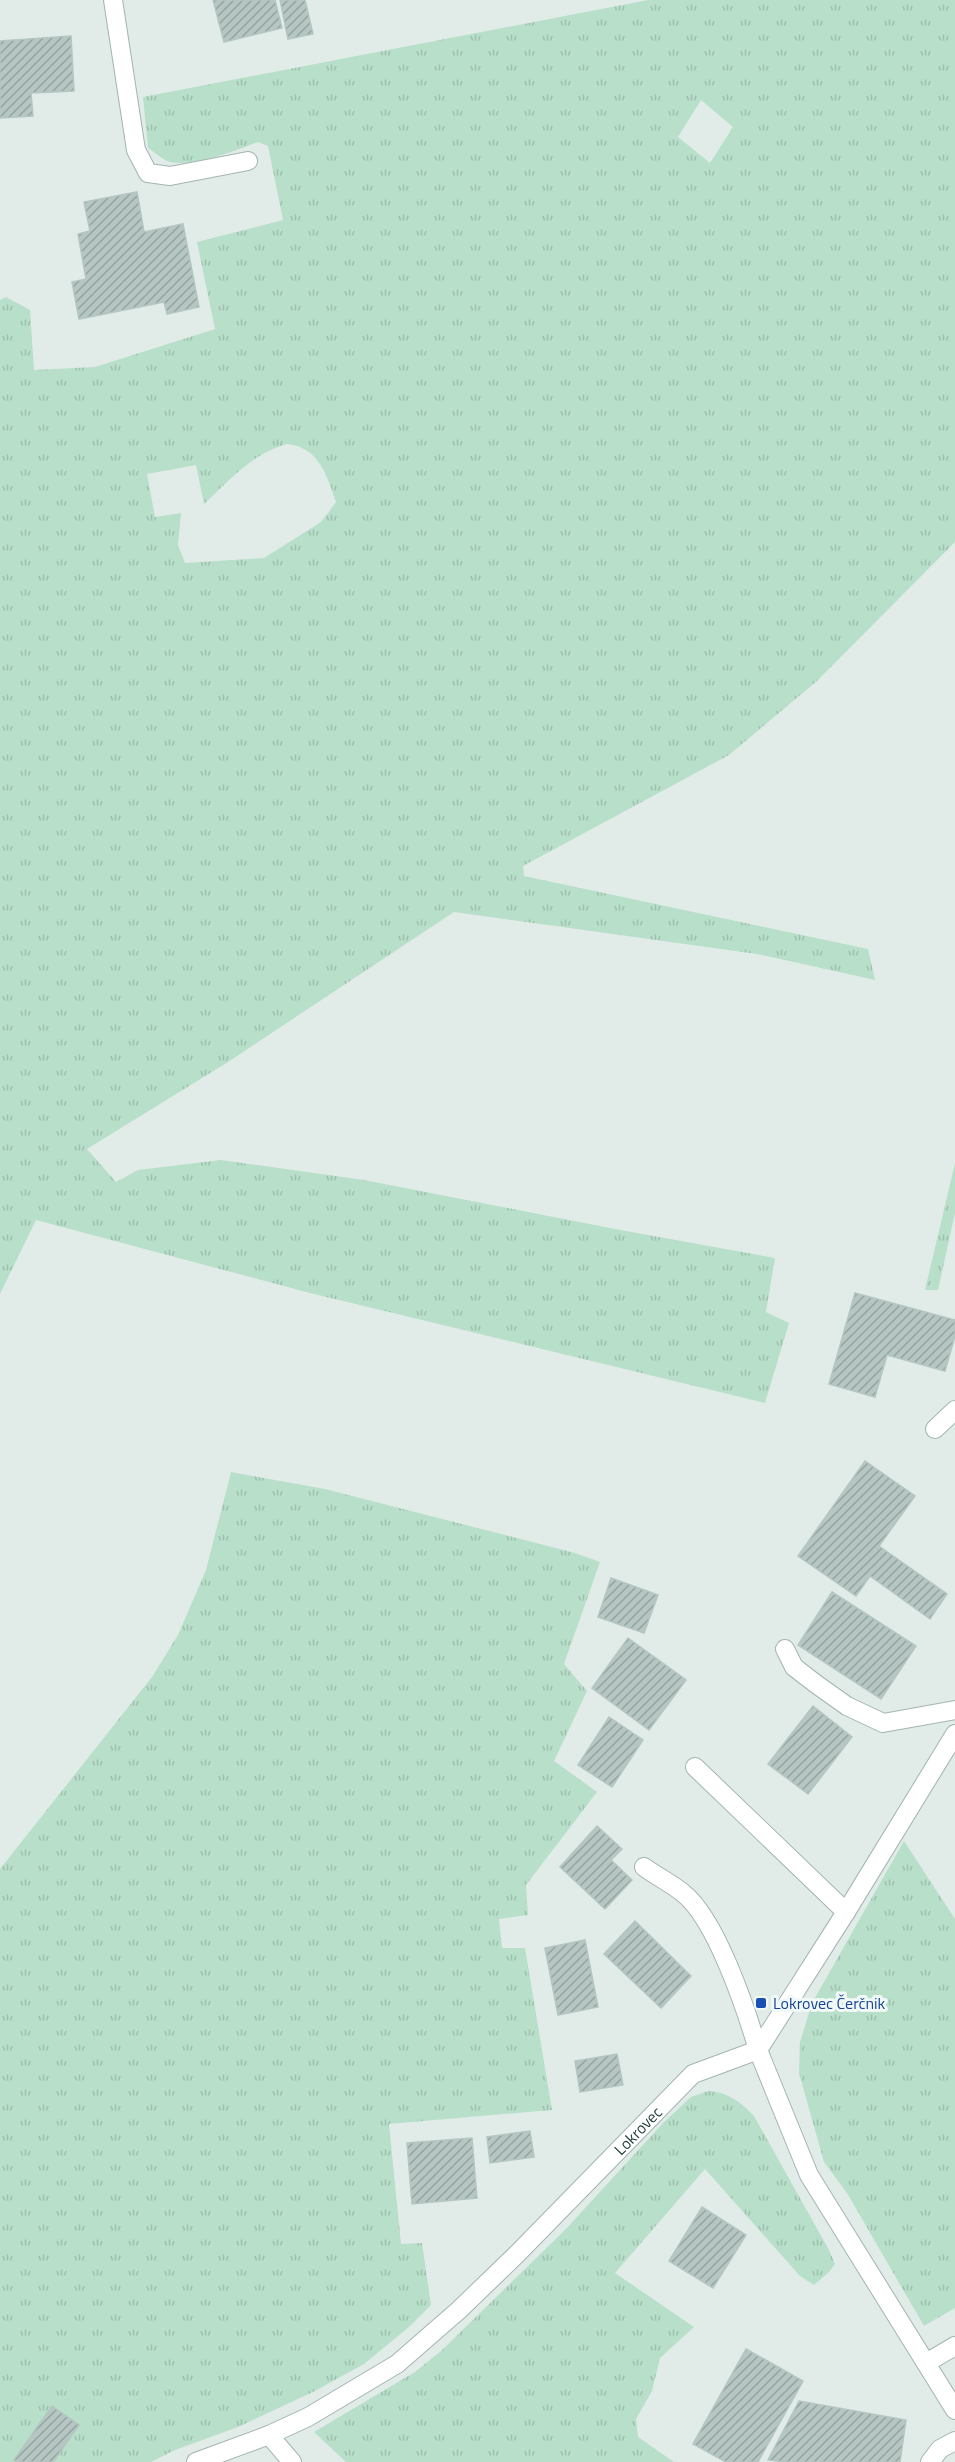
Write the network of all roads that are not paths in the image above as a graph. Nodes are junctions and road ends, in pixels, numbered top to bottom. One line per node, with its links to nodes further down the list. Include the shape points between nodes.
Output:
1 (114, 0): 2 (street, via 136,150 148,173 170,176)
2 (248, 161)
3 (955, 1410): 4 (street)
4 (935, 1429)
5 (785, 1649): 6 (street, via 794,1667 816,1684 883,1723)
6 (955, 1710)
7 (955, 1734): 10 (street)
8 (695, 1767): 10 (street)
9 (644, 1868): 11 (street, via 682,1893 701,1912 742,1999)
10 (846, 1912): 11 (street)
11 (758, 2050): 13 (street, via 809,2175); 15 (street, Lokrovec, via 693,2074 518,2253 397,2364)
12 (955, 2346): 13 (street)
13 (926, 2363): 14 (street)
14 (955, 2410)
15 (270, 2435): 17 (street, Lokrovec); 18 (street)
16 (955, 2441): 19 (street, via 940,2449)
17 (196, 2462)
18 (292, 2462)
19 (930, 2462)

